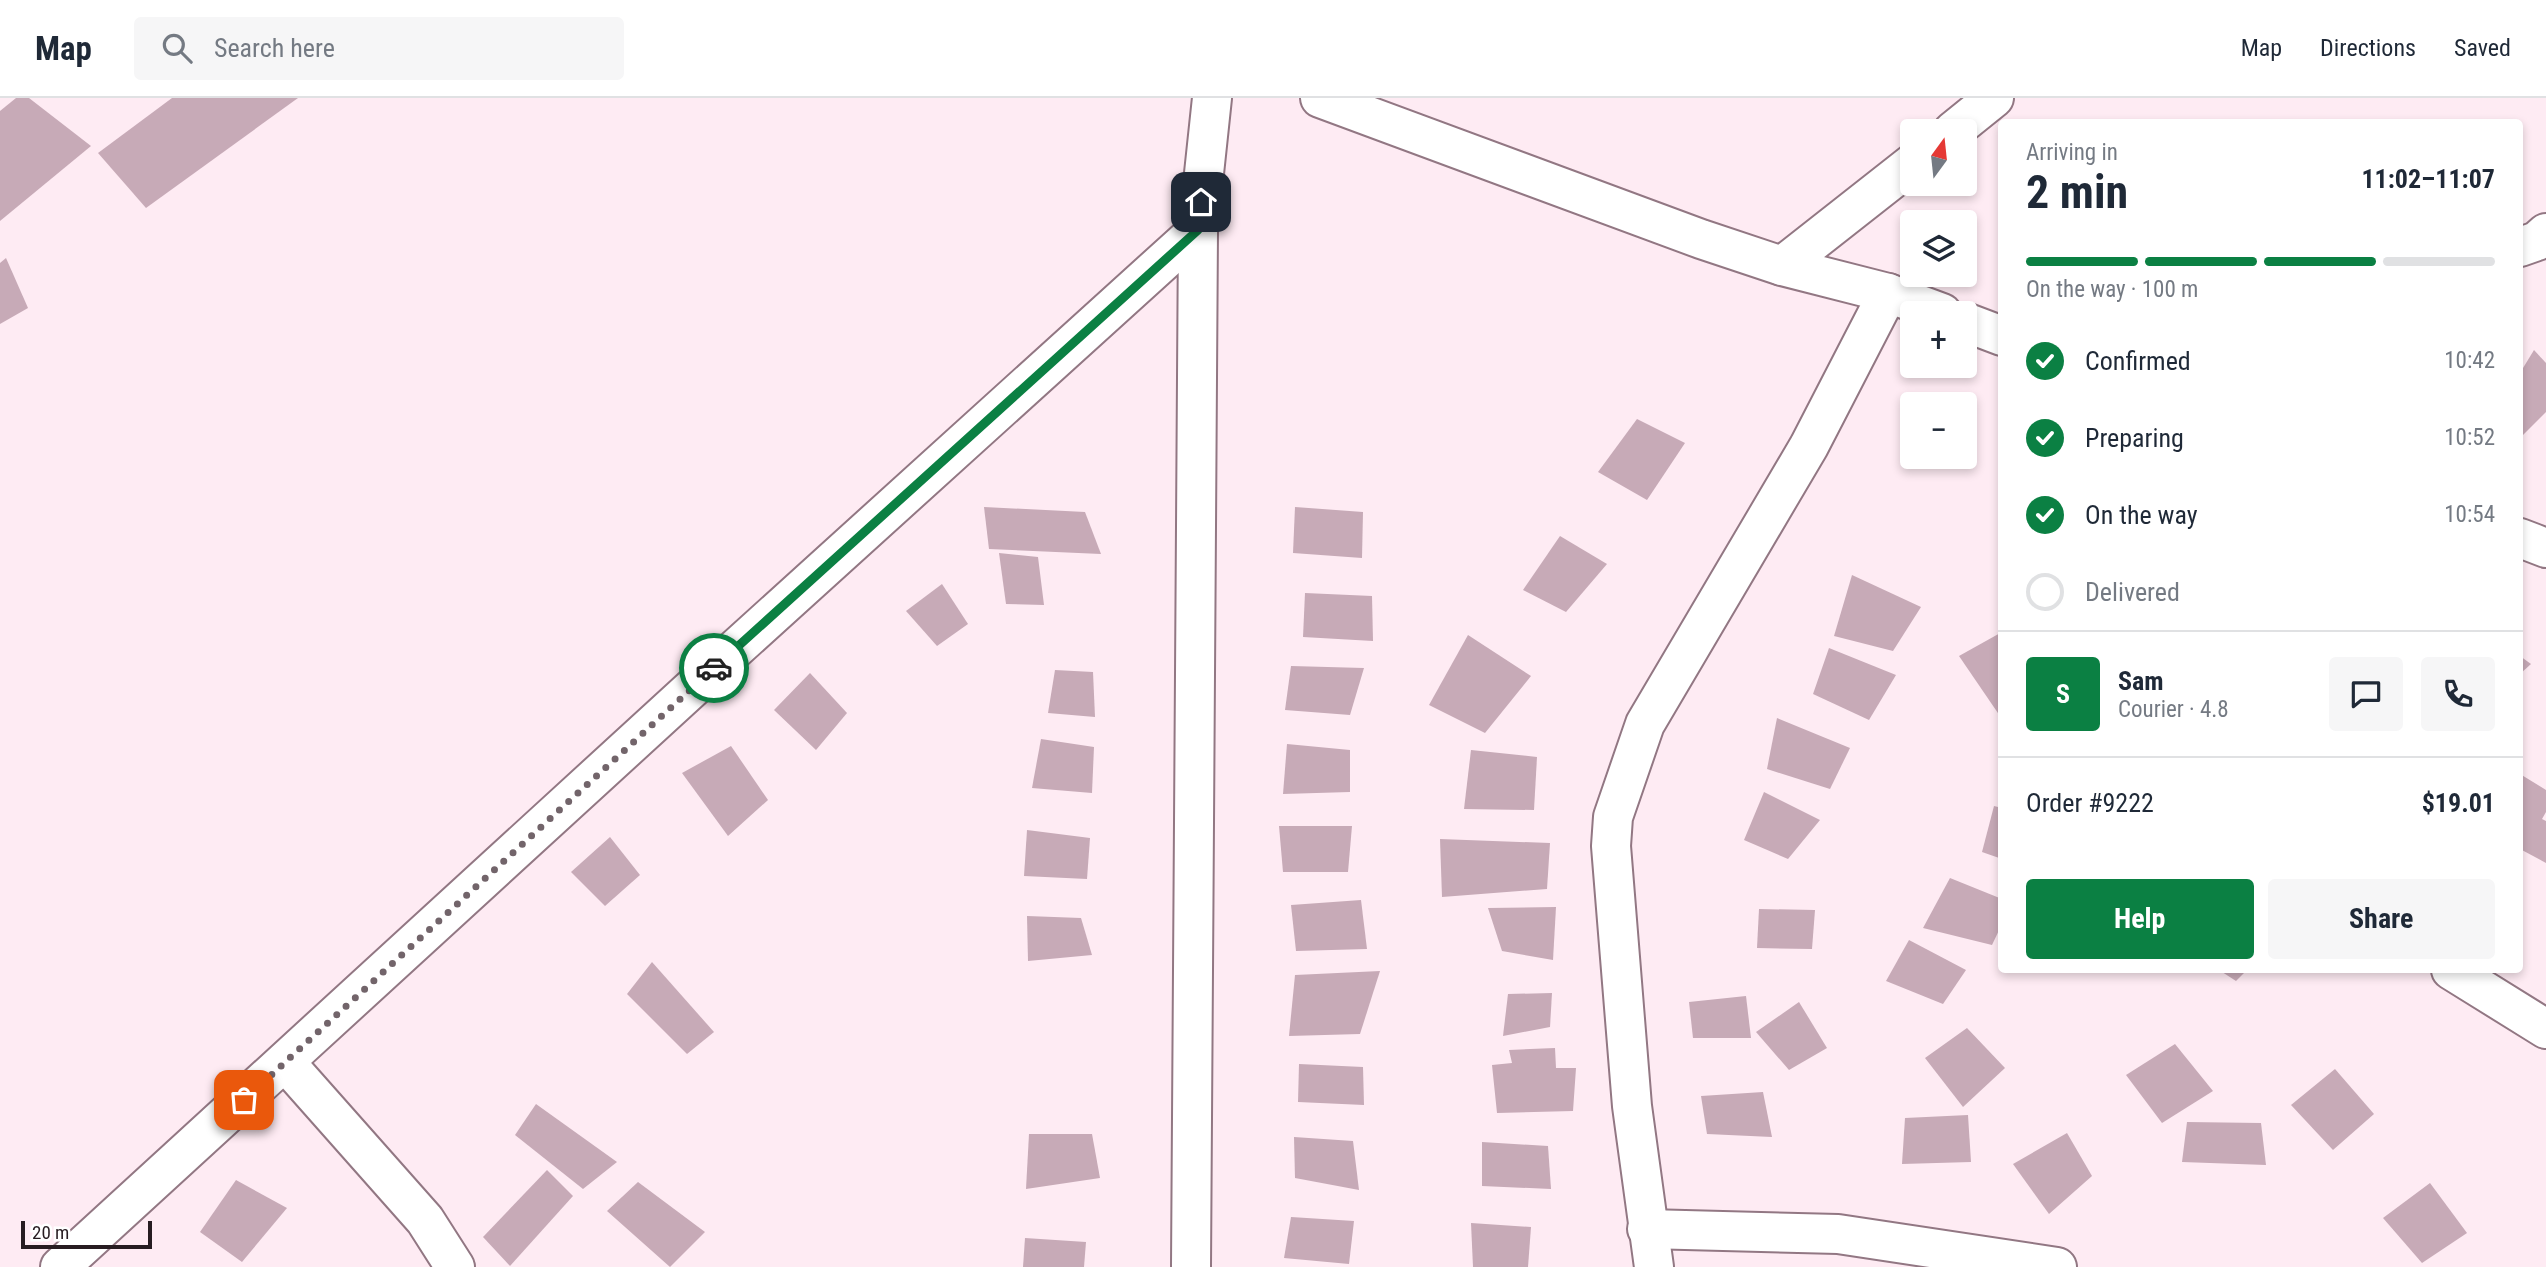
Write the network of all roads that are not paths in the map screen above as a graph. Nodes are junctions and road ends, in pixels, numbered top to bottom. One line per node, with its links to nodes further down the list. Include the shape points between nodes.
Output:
1 (1212, 98): 6 (street)
2 (1320, 98): 9 (street)
3 (1994, 98): 4 (street)
4 (1967, 119)
5 (1900, 173): 9 (street)
6 (1198, 230): 18 (street); 22 (street)
7 (2546, 233): 8 (street)
8 (2523, 246)
9 (1782, 266): 10 (street)
10 (1888, 293): 11 (street); 19 (street, via 1809,446 1646,724 1613,817 1611,846 1632,1106)
11 (1910, 301)
12 (1977, 327): 13 (street)
13 (1998, 334)
14 (2523, 539): 15 (street)
15 (2546, 548)
16 (2456, 973): 17 (street)
17 (2546, 1029)
18 (285, 1062): 20 (street); 21 (street, via 425,1220)
19 (1647, 1229): 23 (street); 24 (street, via 1838,1234)
20 (60, 1267)
21 (455, 1267)
22 (1191, 1267)
23 (1654, 1267)
24 (2057, 1267)

